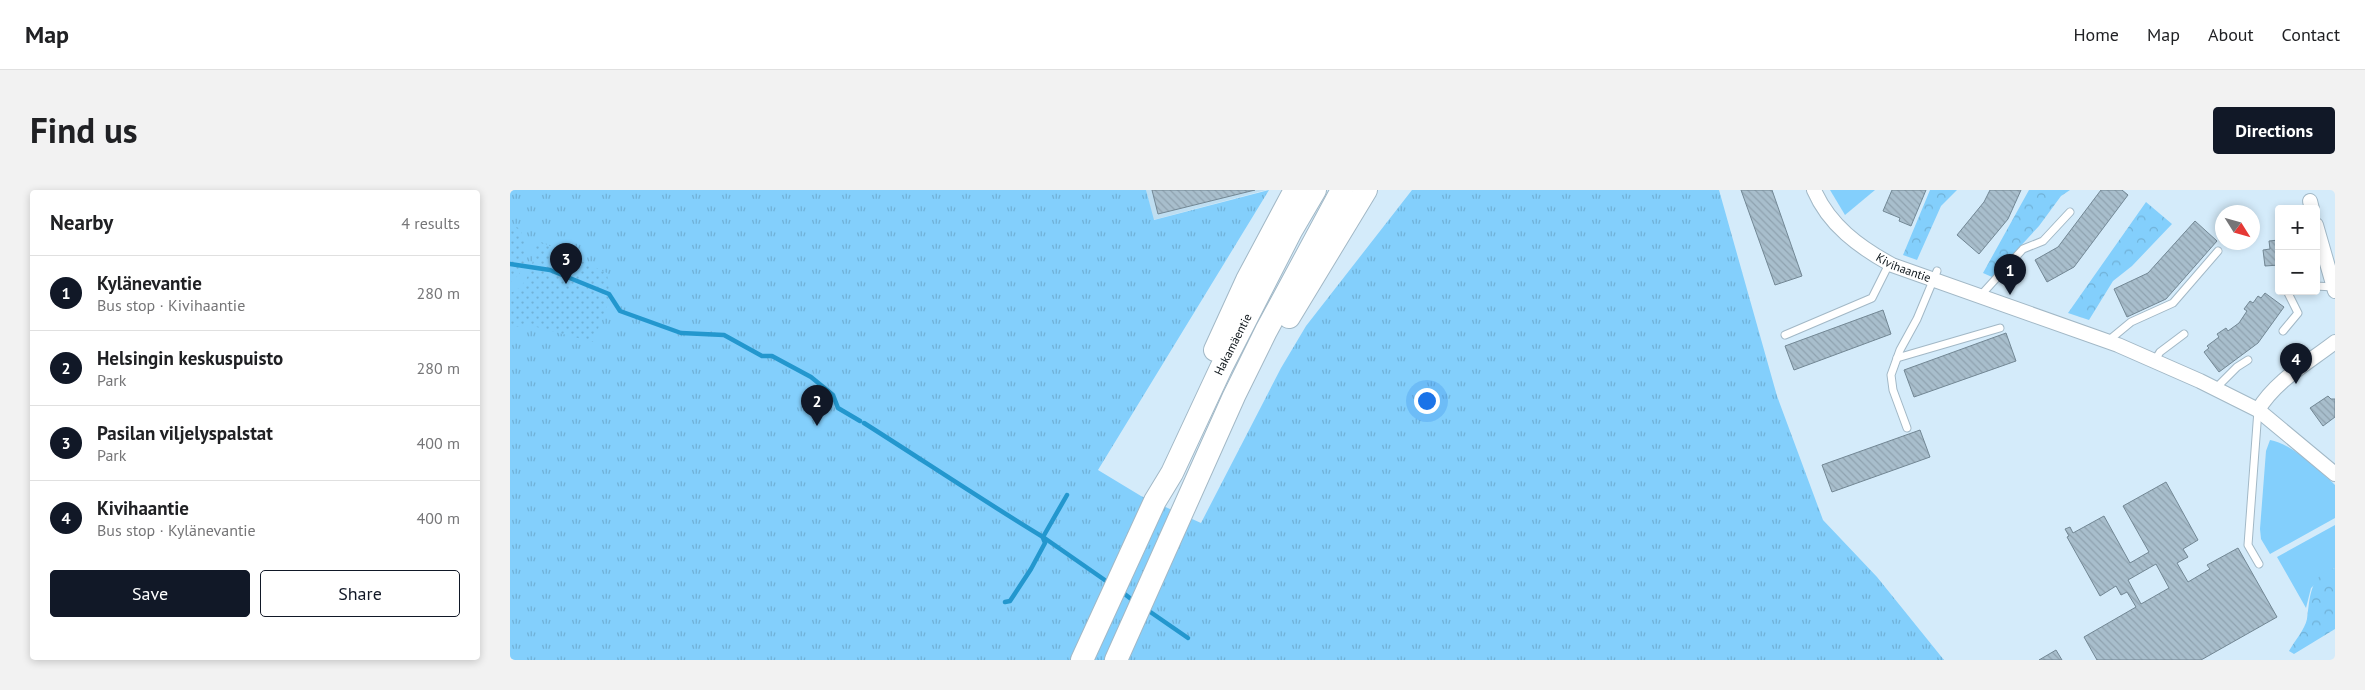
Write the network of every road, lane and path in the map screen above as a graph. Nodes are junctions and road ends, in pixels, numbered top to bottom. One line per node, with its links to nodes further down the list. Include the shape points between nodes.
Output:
1 (1295, 190): 30 (main road, Hakamäentie, via 1247,280 1167,456)
2 (1315, 190): 15 (main road, Hakamäentie, via 1291,231)
3 (1342, 190): 15 (main road, Hakamäentie)
4 (1366, 190): 28 (main road, Hakamäentie, via 1290,315 1245,400)
5 (1814, 190): 9 (street, Kivihaantie, via 1845,233 1870,254)
6 (2070, 212): 13 (lane, via 2043,241 2023,249)
7 (2320, 239): 12 (street)
8 (2218, 251): 20 (lane, via 2173,303 2131,322)
9 (1889, 264): 10 (street, Kivihaantie); 19 (lane, via 1872,298)
10 (1936, 275): 13 (street, Kivihaantie); 22 (lane)
11 (2320, 287): 12 (lane)
12 (2334, 289)
13 (1981, 295): 20 (street, Kivihaantie)
14 (2288, 295): 17 (lane, via 2298,313)
15 (1255, 325): 28 (main road, Hakamäentie); 30 (main road, Hakamäentie, via 1221,368)
16 (2000, 328): 22 (lane)
17 (2283, 332)
18 (2184, 334): 23 (lane, via 2160,352)
19 (1785, 335)
20 (2108, 341): 23 (street, Kivihaantie)
21 (2335, 342): 26 (street, via 2276,386)
22 (1897, 358): 27 (lane, via 1891,375 1893,390)
23 (2155, 360): 25 (street, Kivihaantie)
24 (2248, 360): 25 (lane)
25 (2216, 388): 26 (street, Kivihaantie)
26 (2258, 410): 29 (street, Kivihaantie); 31 (lane, via 2248,545)
27 (1907, 428)
28 (1217, 438): 33 (main road, Hakamäentie)
29 (2335, 474)
30 (1155, 502): 32 (main road, Hakamäentie)
31 (2259, 564)
32 (1082, 660)
33 (1116, 660)

